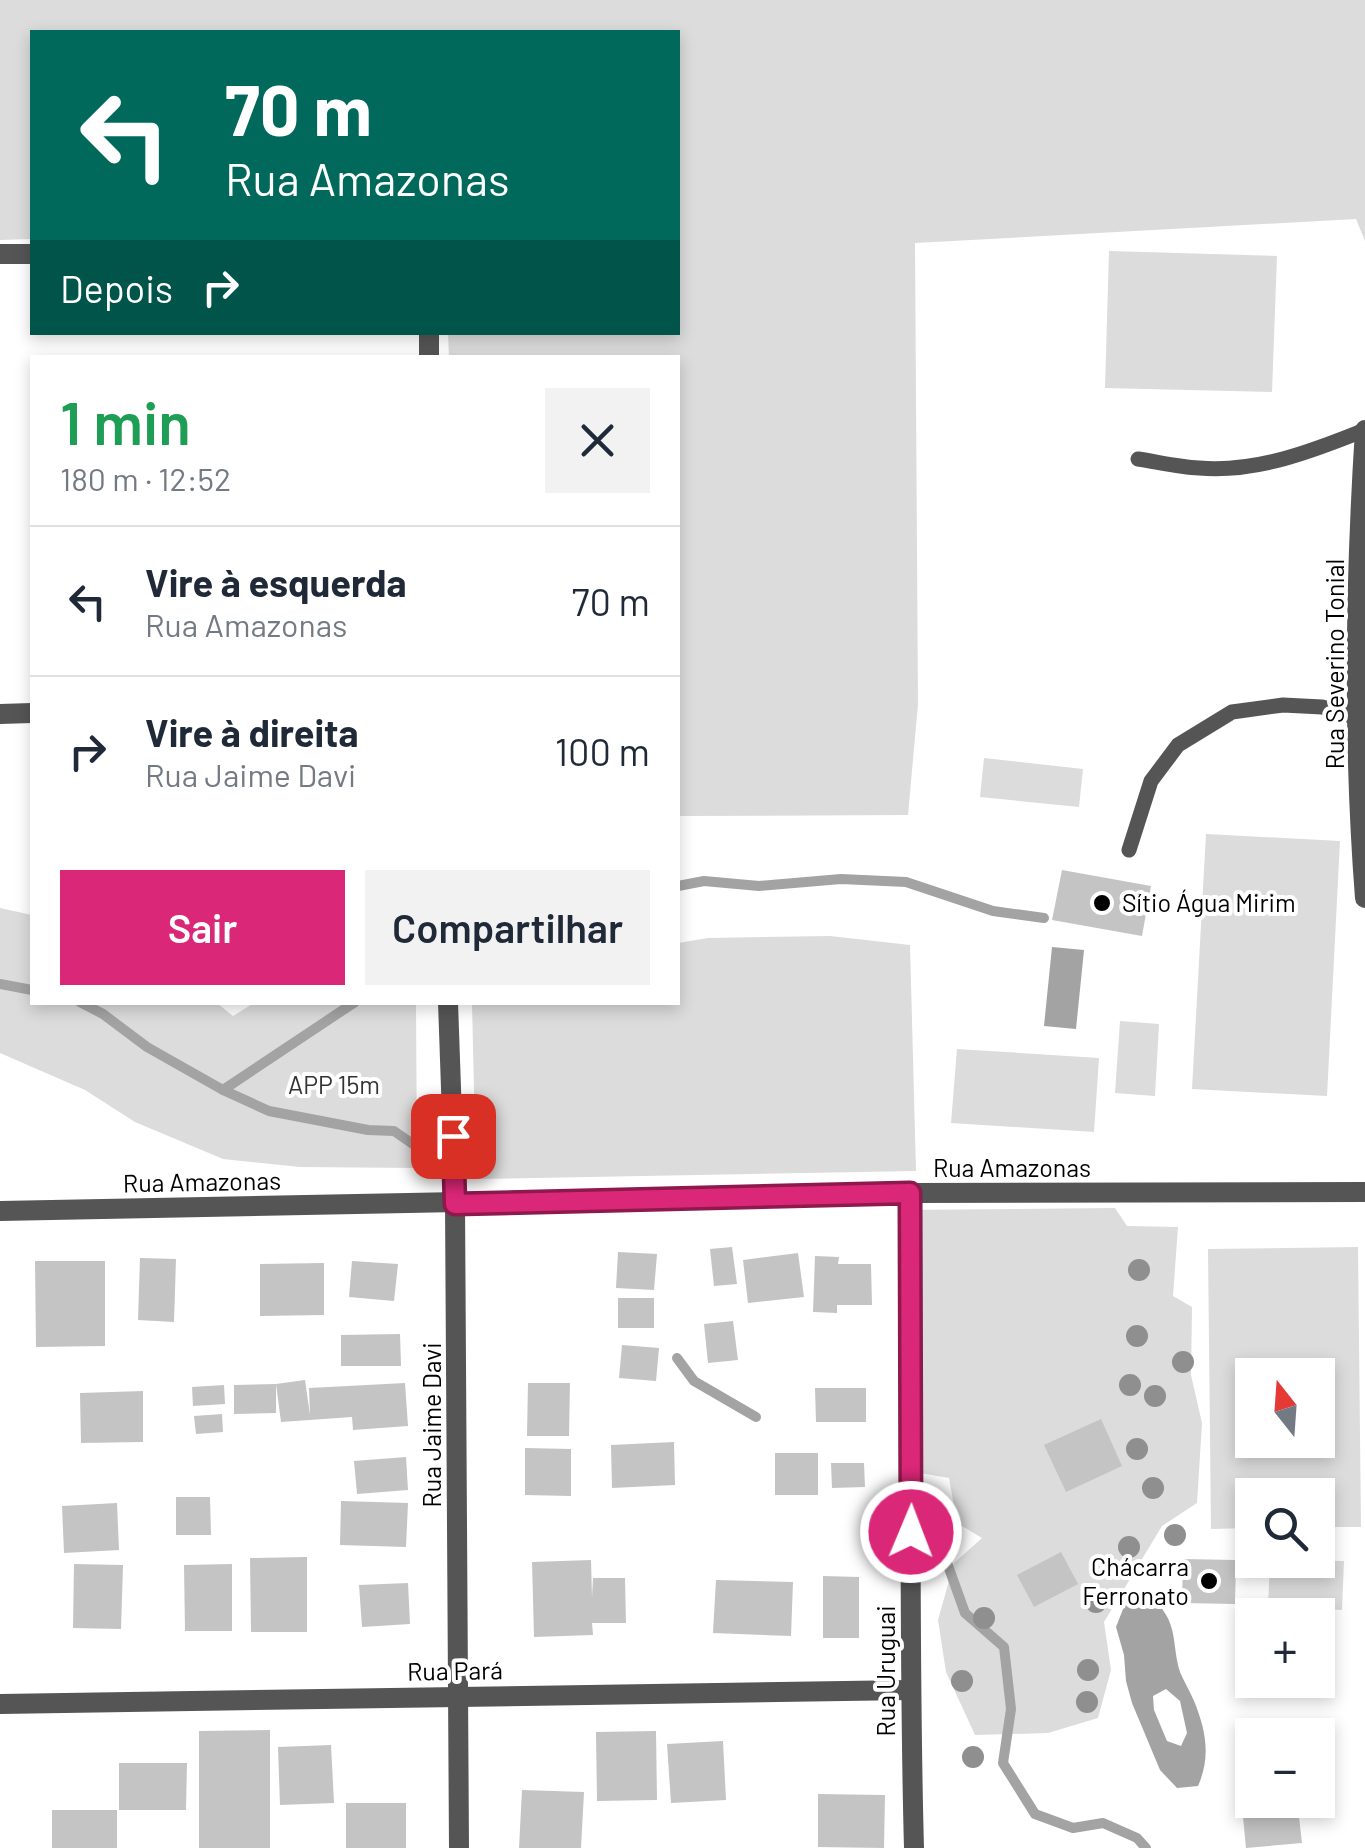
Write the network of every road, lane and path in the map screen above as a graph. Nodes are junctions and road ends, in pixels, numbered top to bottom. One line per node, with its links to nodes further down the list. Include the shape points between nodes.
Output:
1 (0, 254): 2 (street)
2 (30, 254)
3 (1365, 430): 4 (lane, via 1241,467); 7 (street, Rua Severino Tonial)
4 (1138, 459)
5 (30, 713): 6 (street)
6 (0, 714)
7 (1358, 718): 8 (lane, via 1283,706 1232,712 1178,744 1151,780); 9 (street, Rua Severino Tonial)
8 (1129, 850)
9 (1365, 898)
10 (448, 1005): 13 (street, Rua Jaime Davi)
11 (1365, 1192): 12 (street, Rua Amazonas)
12 (910, 1193): 13 (street, Rua Amazonas); 15 (street, Rua Uruguai)
13 (455, 1204): 14 (street, Rua Amazonas); 16 (street, Rua Jaime Davi)
14 (0, 1211)
15 (910, 1690): 16 (street, Rua Pará); 19 (street, Rua Uruguai)
16 (459, 1696): 17 (street, Rua Pará); 18 (street, Rua Jaime Davi)
17 (0, 1704)
18 (459, 1848)
19 (914, 1848)

